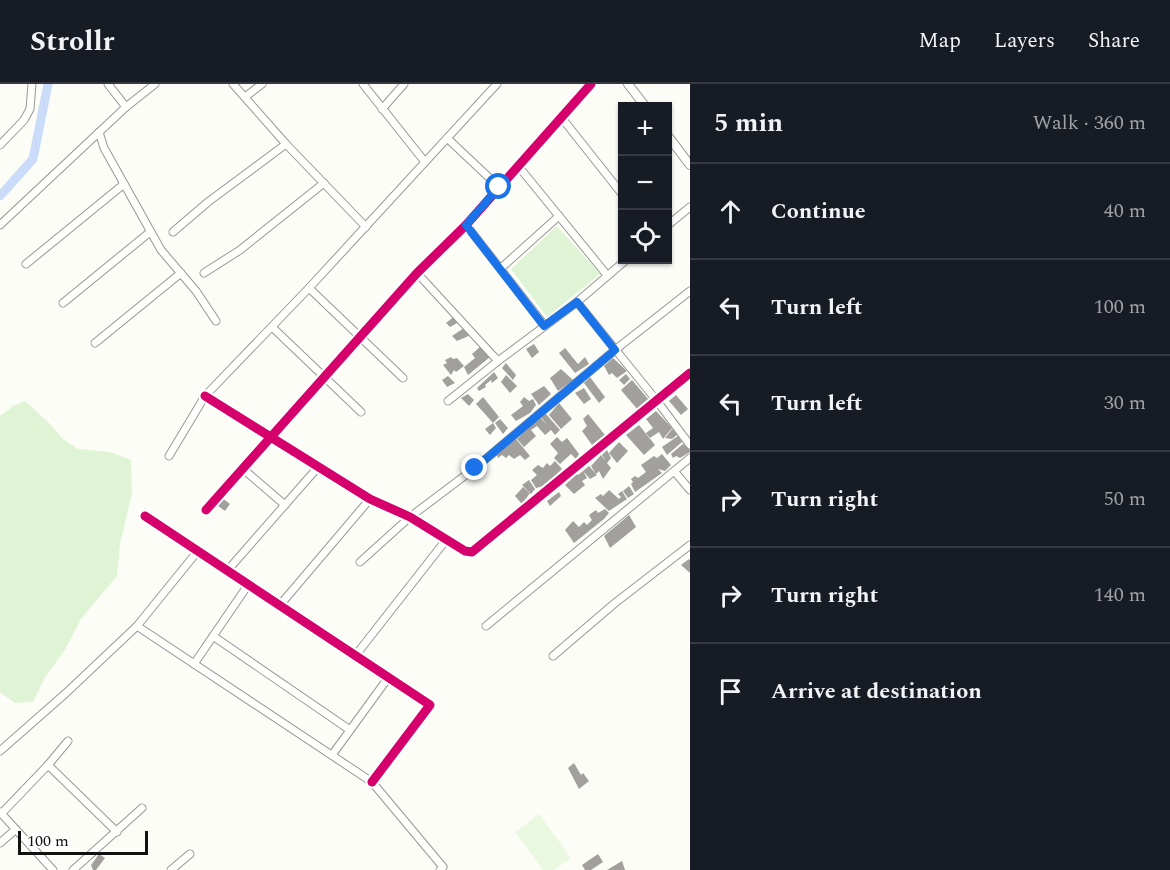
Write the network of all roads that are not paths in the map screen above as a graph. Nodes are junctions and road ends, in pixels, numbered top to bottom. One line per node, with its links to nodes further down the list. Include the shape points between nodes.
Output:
1 (32, 84): 20 (street, via 30,109)
2 (108, 84): 13 (street)
3 (155, 84): 13 (street)
4 (233, 84): 11 (street)
5 (262, 84): 11 (street)
6 (363, 84): 14 (street)
7 (404, 84): 14 (street)
8 (497, 84): 17 (street)
9 (591, 84): 15 (street)
10 (628, 84): 12 (street)
11 (245, 97): 19 (street)
12 (642, 102)
13 (126, 107): 16 (street)
14 (381, 109): 21 (street)
15 (561, 117): 23 (street); 27 (street)
16 (99, 132): 25 (street); 31 (street)
17 (447, 138): 21 (street); 26 (street)
18 (672, 141): 22 (street)
19 (286, 144): 24 (street); 35 (street)
20 (0, 145)
21 (425, 162): 33 (street)
22 (690, 165)
23 (519, 167): 26 (street); 29 (street)
24 (324, 183): 33 (street); 40 (street, via 240,250)
25 (124, 184): 34 (street); 36 (street)
26 (499, 187): 32 (street)
27 (618, 189)
28 (690, 207): 30 (street)
29 (559, 216): 38 (street); 42 (street)
30 (672, 222)
31 (0, 225)
32 (466, 225): 38 (street); 41 (street)
33 (366, 227): 43 (street)
34 (150, 232): 39 (street); 46 (street)
35 (173, 232)
36 (26, 264)
37 (621, 264): 42 (street)
38 (501, 268): 48 (street)
39 (181, 273): 47 (street); 51 (street)
40 (204, 273)
41 (417, 273): 50 (street); 53 (street)
42 (607, 275): 45 (street)
43 (309, 288): 49 (street); 50 (street)
44 (690, 291): 52 (street)
45 (577, 302): 48 (street); 52 (street)
46 (63, 303)
47 (216, 321)
48 (544, 326): 53 (street)
49 (272, 327): 55 (street); 57 (street)
50 (361, 336): 55 (street); 56 (street)
51 (95, 343)
52 (615, 350): 59 (street); 73 (street, via 475,468)
53 (498, 361): 58 (street)
54 (690, 373): 59 (street)
55 (324, 377): 60 (street); 61 (street)
56 (403, 378)
57 (205, 396): 61 (street); 63 (street)
58 (448, 401)
59 (657, 401): 62 (street); 74 (street, via 477,549 465,551)
60 (361, 412)
61 (271, 435): 65 (street); 66 (street)
62 (690, 445)
63 (169, 456)
64 (690, 458): 67 (street)
65 (319, 466): 69 (street); 70 (street)
66 (242, 468): 70 (street); 71 (street)
67 (675, 472): 68 (street); 82 (street)
68 (690, 490)
69 (370, 499): 73 (street); 80 (street)
70 (285, 505): 78 (street)
71 (206, 510)
72 (145, 516): 76 (street)
73 (410, 517): 74 (street); 77 (street)
74 (446, 540): 84 (street)
75 (690, 545): 85 (street)
76 (197, 552): 78 (street); 81 (street)
77 (360, 562)
78 (227, 571): 79 (street)
79 (248, 585): 80 (street); 83 (street)
80 (280, 604): 84 (street)
81 (137, 626): 86 (street); 90 (street)
82 (486, 626)
83 (213, 636): 86 (street); 88 (street)
84 (355, 656): 87 (street)
85 (553, 656)
86 (194, 664): 91 (street)
87 (388, 678): 88 (street); 93 (street, via 430,705)
88 (350, 730): 91 (street)
89 (68, 741): 92 (street)
90 (0, 751)
91 (332, 755): 93 (street)
92 (48, 765): 95 (street); 97 (street)
93 (372, 782): 103 (street, via 443,867)
94 (142, 808): 97 (street)
95 (1, 812): 96 (street)
96 (15, 830): 98 (street); 100 (street)
97 (117, 832): 101 (street)
98 (0, 843)
99 (189, 854): 102 (street)
100 (53, 870)
101 (72, 870)
102 (171, 870)
103 (440, 870)

